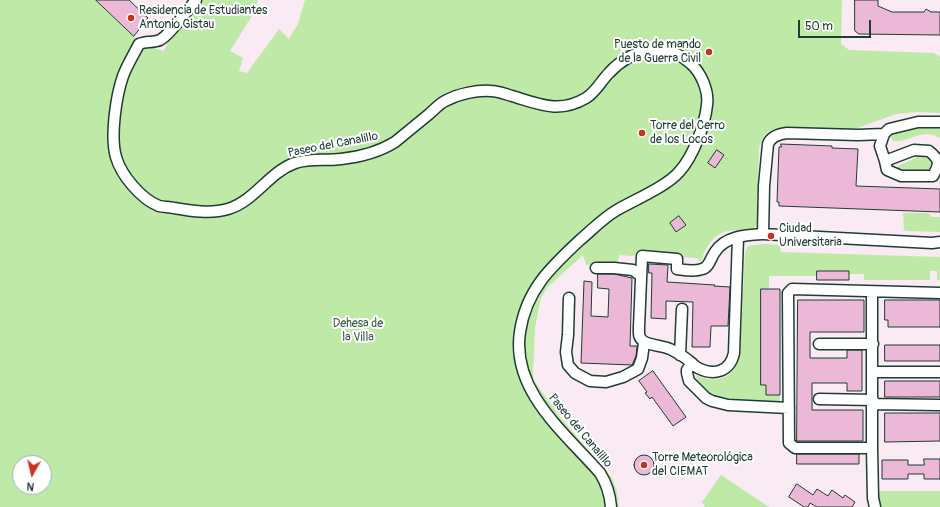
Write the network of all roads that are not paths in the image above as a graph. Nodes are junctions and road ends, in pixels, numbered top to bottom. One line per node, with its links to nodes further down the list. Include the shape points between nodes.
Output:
1 (196, 0): 26 (street, Paseo del Canalillo, via 162,39 139,44 123,77 115,110 114,136 116,158 128,181 159,206 188,211 219,210 239,205 296,163 340,159 387,148 444,102 460,95 490,91 554,107 568,106 596,91 609,73 621,63 636,53 650,50 676,53 696,69 706,91 708,103 702,128 686,163 670,180 616,210 600,222 551,268 534,292 520,332 519,351 529,386 550,418 600,473 608,490)
2 (940, 122): 3 (street, via 918,122 889,129)
3 (884, 134): 4 (street, via 880,146); 5 (street, via 787,133 770,139 764,186)
4 (885, 161): 4 (street, via 886,170 901,176 932,176 938,167 938,161 934,156 929,151 922,150 914,150)
5 (763, 234): 6 (street); 7 (street)
6 (738, 237): 9 (street, via 727,241 715,251 703,269 677,269 677,259 642,256); 18 (street, via 733,361 723,370 715,372 699,369)
7 (940, 242)
8 (596, 268): 9 (street, via 633,270)
9 (641, 276): 14 (street, via 639,337)
10 (872, 292): 11 (street); 16 (street); 24 (street, via 792,289 788,293)
11 (940, 293)
12 (569, 298): 14 (street, via 566,352 568,365 590,381 606,382 638,369)
13 (682, 310): 17 (street)
14 (644, 343): 17 (street, via 671,349)
15 (819, 344): 16 (street)
16 (873, 344): 19 (street)
17 (680, 355): 18 (street)
18 (692, 363): 24 (street, via 687,370 689,381 712,401)
19 (873, 372): 20 (street); 22 (street)
20 (940, 372)
21 (819, 399): 22 (street)
22 (873, 402): 23 (street); 25 (street)
23 (940, 405)
24 (789, 408): 25 (street, via 789,443 795,448)
25 (872, 448): 27 (street, via 873,498)
26 (611, 507)
27 (876, 507)

